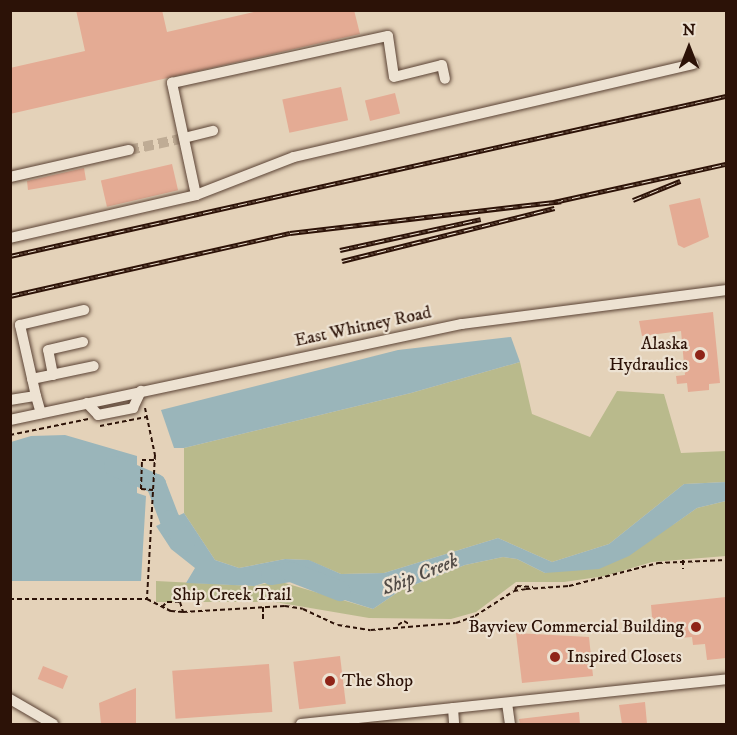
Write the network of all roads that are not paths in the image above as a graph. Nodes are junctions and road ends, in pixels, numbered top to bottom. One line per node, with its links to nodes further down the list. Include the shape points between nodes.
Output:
1 (693, 64): 7 (street, via 294,157)
2 (445, 79): 4 (street, via 442,65 394,77 388,36 172,83)
3 (213, 131): 4 (street)
4 (184, 138): 7 (street)
5 (129, 150): 6 (street)
6 (10, 177)
7 (196, 195): 8 (street)
8 (10, 238)
9 (726, 290): 17 (street, East Whitney Road, via 462,324)
10 (84, 310): 14 (street, via 20,325)
11 (83, 342): 13 (street, via 48,350)
12 (94, 366): 13 (street)
13 (53, 375): 14 (street)
14 (32, 379): 15 (street)
15 (36, 396): 16 (street); 17 (street)
16 (10, 400)
17 (41, 413): 18 (street, East Whitney Road)
18 (10, 420)
19 (726, 679): 21 (street)
20 (10, 699): 25 (street)
21 (507, 703): 22 (street); 28 (street)
22 (453, 708): 23 (street); 27 (street)
23 (399, 719): 24 (street)
24 (357, 722): 26 (street)
25 (53, 724)
26 (304, 724)
27 (454, 724)
28 (510, 724)

